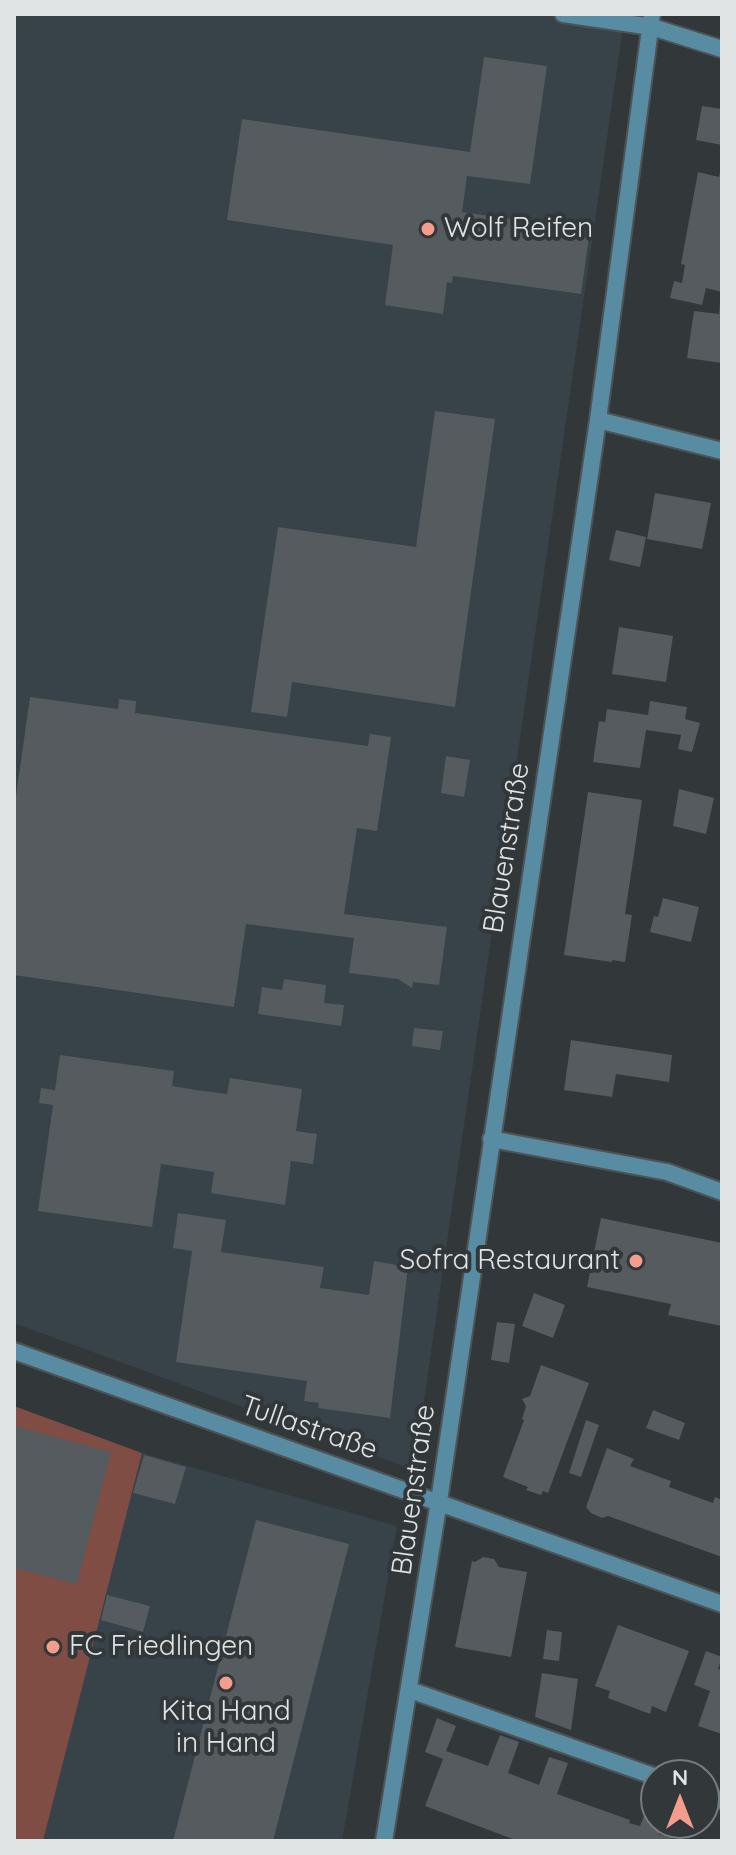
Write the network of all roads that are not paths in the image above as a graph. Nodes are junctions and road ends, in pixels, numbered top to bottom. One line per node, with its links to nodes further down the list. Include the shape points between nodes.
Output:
1 (563, 14): 2 (street)
2 (652, 20): 3 (street); 4 (street, Blauenstraße)
3 (722, 49)
4 (598, 420): 5 (street); 6 (street, Blauenstraße)
5 (722, 451)
6 (491, 1139): 7 (street, via 667,1172); 9 (street, Blauenstraße)
7 (722, 1192)
8 (14, 1351): 9 (street, Tullastraße)
9 (439, 1501): 10 (street, Tullastraße); 11 (street, Blauenstraße)
10 (722, 1604)
11 (410, 1690): 12 (street); 13 (street, Blauenstraße)
12 (640, 1771)
13 (384, 1841)

